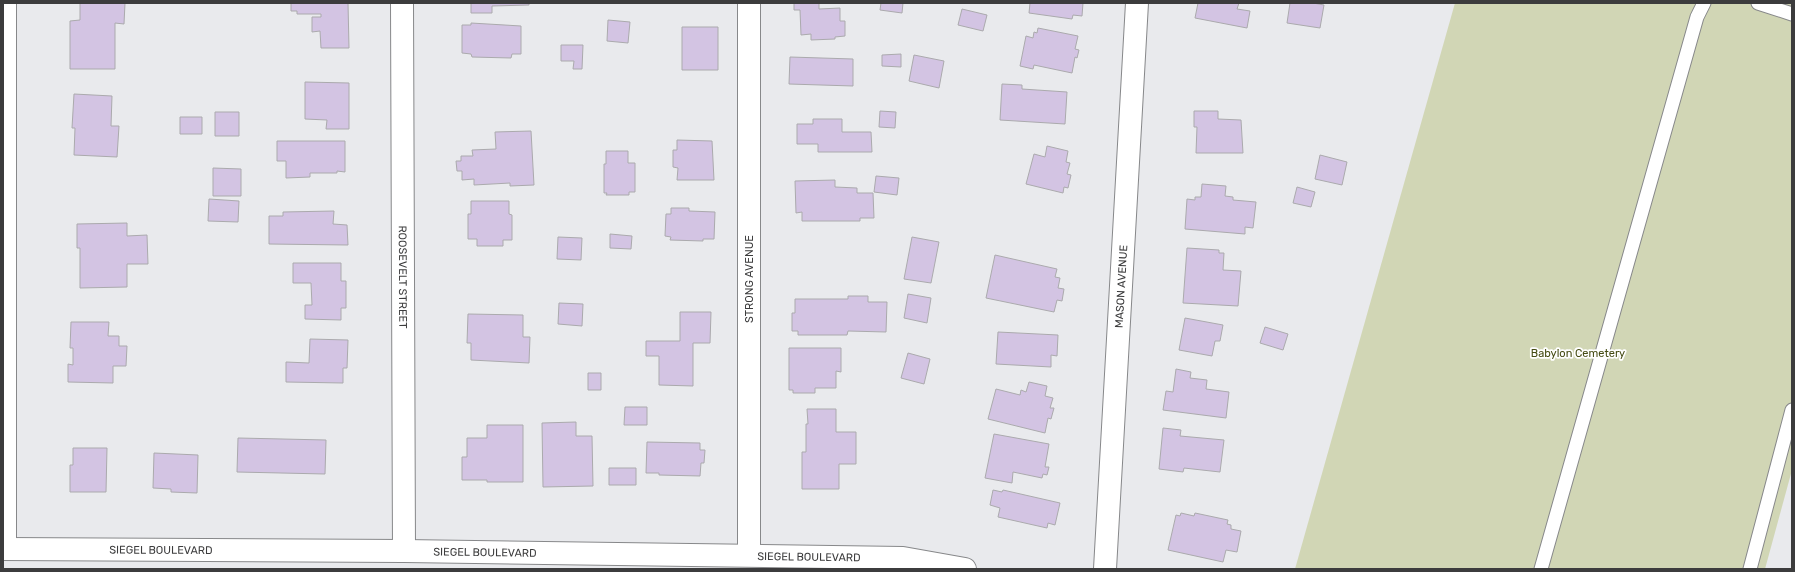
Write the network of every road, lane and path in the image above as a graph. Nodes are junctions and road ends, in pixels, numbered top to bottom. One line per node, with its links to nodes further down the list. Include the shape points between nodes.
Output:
1 (6, 3): 9 (street)
2 (402, 3): 10 (street, ROOSEVELT STREET)
3 (749, 3): 11 (street, STRONG AVENUE)
4 (1137, 3): 13 (street, MASON AVENUE)
5 (1704, 3): 14 (lane, via 1697,17)
6 (1758, 3): 7 (lane)
7 (1792, 14)
8 (1792, 410): 15 (lane)
9 (4, 549): 10 (street, SIEGEL BOULEVARD)
10 (404, 551): 11 (street, SIEGEL BOULEVARD)
11 (749, 556): 12 (street, SIEGEL BOULEVARD, via 903,558)
12 (965, 569)
13 (1105, 569)
14 (1541, 569)
15 (1750, 569)

